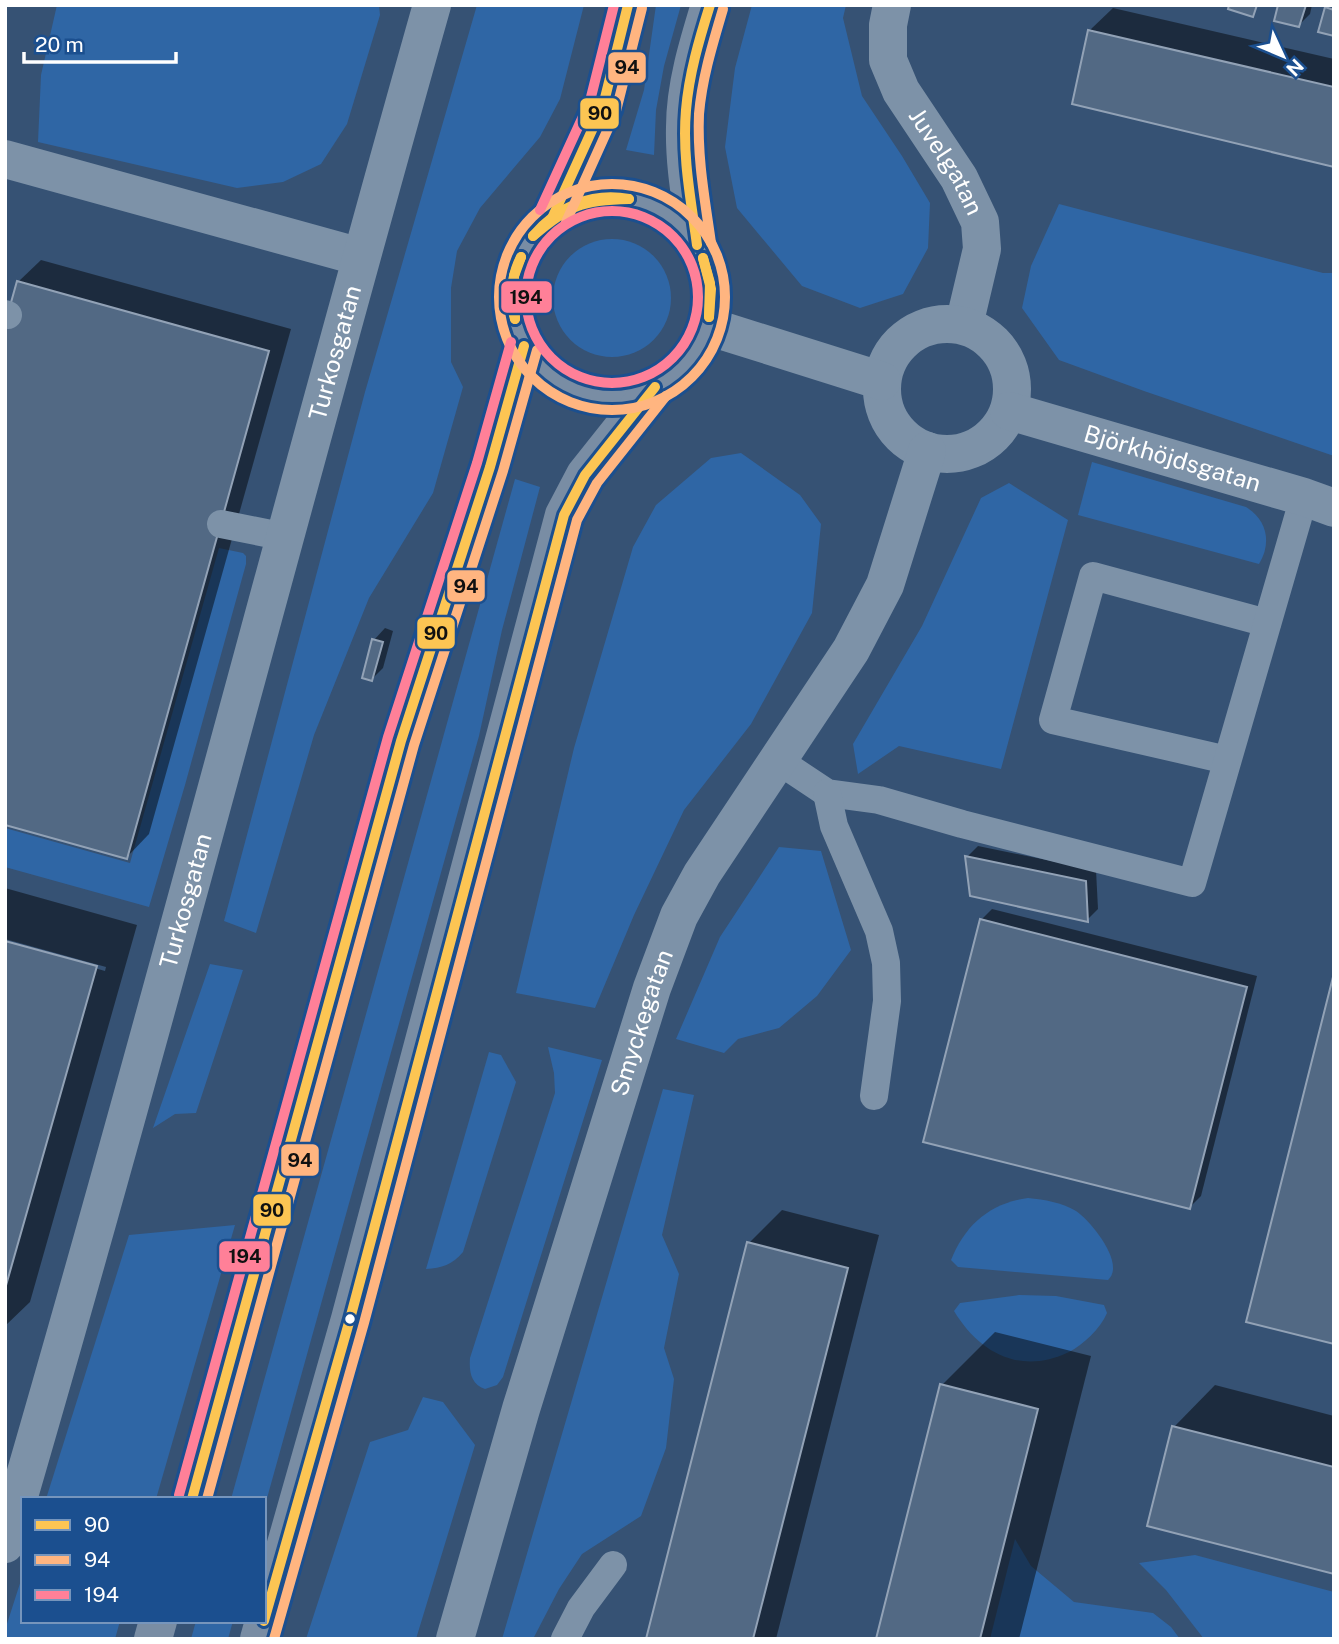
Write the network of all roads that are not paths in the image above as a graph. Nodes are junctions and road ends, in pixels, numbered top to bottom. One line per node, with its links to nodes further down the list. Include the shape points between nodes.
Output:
1 (432, 5): 8 (street, Turkosgatan)
2 (628, 5): 6 (street, via 603,106)
3 (710, 5): 7 (street, via 684,124)
4 (892, 5): 9 (street, Juvelgatan, via 888,60 901,91 959,178 980,222 982,249)
5 (5, 159): 8 (street, Turkosgatan)
6 (553, 216): 7 (street, via 591,199 632,199 670,216); 11 (street, via 528,242 514,276 513,311)
7 (697, 245): 10 (street, via 712,293)
8 (360, 257): 18 (street, Turkosgatan)
9 (964, 325): 12 (street, via 936,324 910,335 891,355); 14 (street, via 988,337 1006,358 1013,384)
10 (707, 326): 12 (street); 13 (street, via 687,362)
11 (524, 345): 13 (street, via 552,377 591,395 635,395); 24 (street, via 490,467 401,741)
12 (882, 382): 15 (street, via 883,403 893,424 907,441)
13 (655, 387): 27 (street, via 585,475 564,515 350,1319)
14 (1009, 411): 15 (street, via 996,432 976,448 952,454); 16 (street, Björkhöjdsgatan)
15 (927, 451): 21 (street, Smyckegatan, via 885,585 851,650)
16 (1319, 503): 19 (lane)
17 (221, 524): 18 (lane)
18 (286, 537): 25 (street, Turkosgatan, via 102,1210)
19 (1266, 623): 20 (lane); 20 (lane, via 1093,576 1053,720)
20 (1227, 760): 22 (lane, via 1192,883 879,800)
21 (779, 761): 22 (lane); 28 (street, Smyckegatan, via 702,874 679,916 652,988)
22 (827, 793): 23 (lane, via 834,826 878,932 886,963 887,1001)
23 (874, 1096)
24 (193, 1497)
25 (5, 1544)
26 (613, 1565): 29 (lane)
27 (266, 1614)
28 (454, 1639)
29 (565, 1639)

